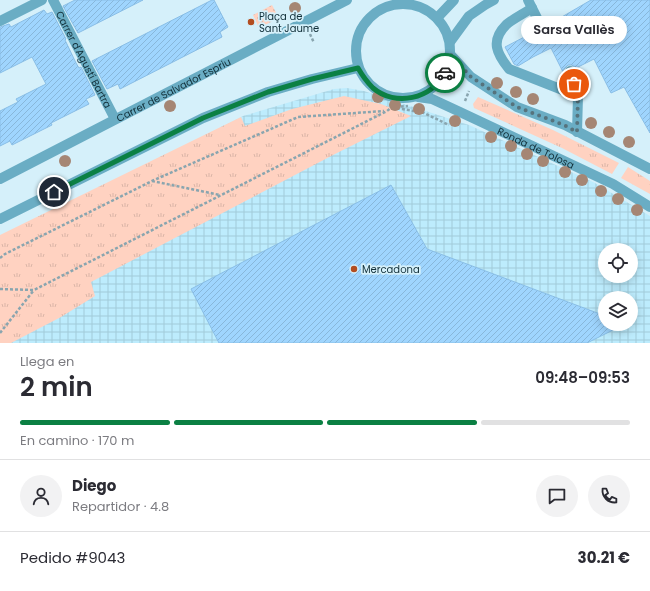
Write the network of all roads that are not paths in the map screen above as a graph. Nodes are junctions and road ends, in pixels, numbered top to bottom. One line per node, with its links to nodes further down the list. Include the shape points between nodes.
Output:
1 (42, 0): 8 (street)
2 (53, 0): 16 (street, Carrer d'Agustí Bartra)
3 (346, 0): 16 (street, Carrer de Salvador Espriu)
4 (454, 0): 7 (street)
5 (494, 0): 10 (street, via 469,16)
6 (530, 4): 9 (street); 15 (street, via 506,25 497,38 497,51 509,69)
7 (437, 18): 10 (street); 12 (street, via 427,10 412,4 382,8 369,18 360,30 356,46)
8 (0, 21)
9 (542, 28)
10 (450, 42): 11 (street)
11 (450, 54): 14 (street, via 449,64 442,78 431,90); 17 (street, via 471,77 517,107)
12 (358, 68): 14 (street, via 373,88 387,96 402,99); 21 (street, via 268,92 203,118)
13 (570, 71): 15 (street)
14 (418, 96): 20 (street, Ronda de Tolosa, via 460,112 613,184)
15 (578, 96): 17 (street)
16 (115, 119): 19 (street, Carrer de Salvador Espriu)
17 (577, 132): 18 (street)
18 (650, 169)
19 (0, 179)
20 (650, 207)
21 (0, 219)

